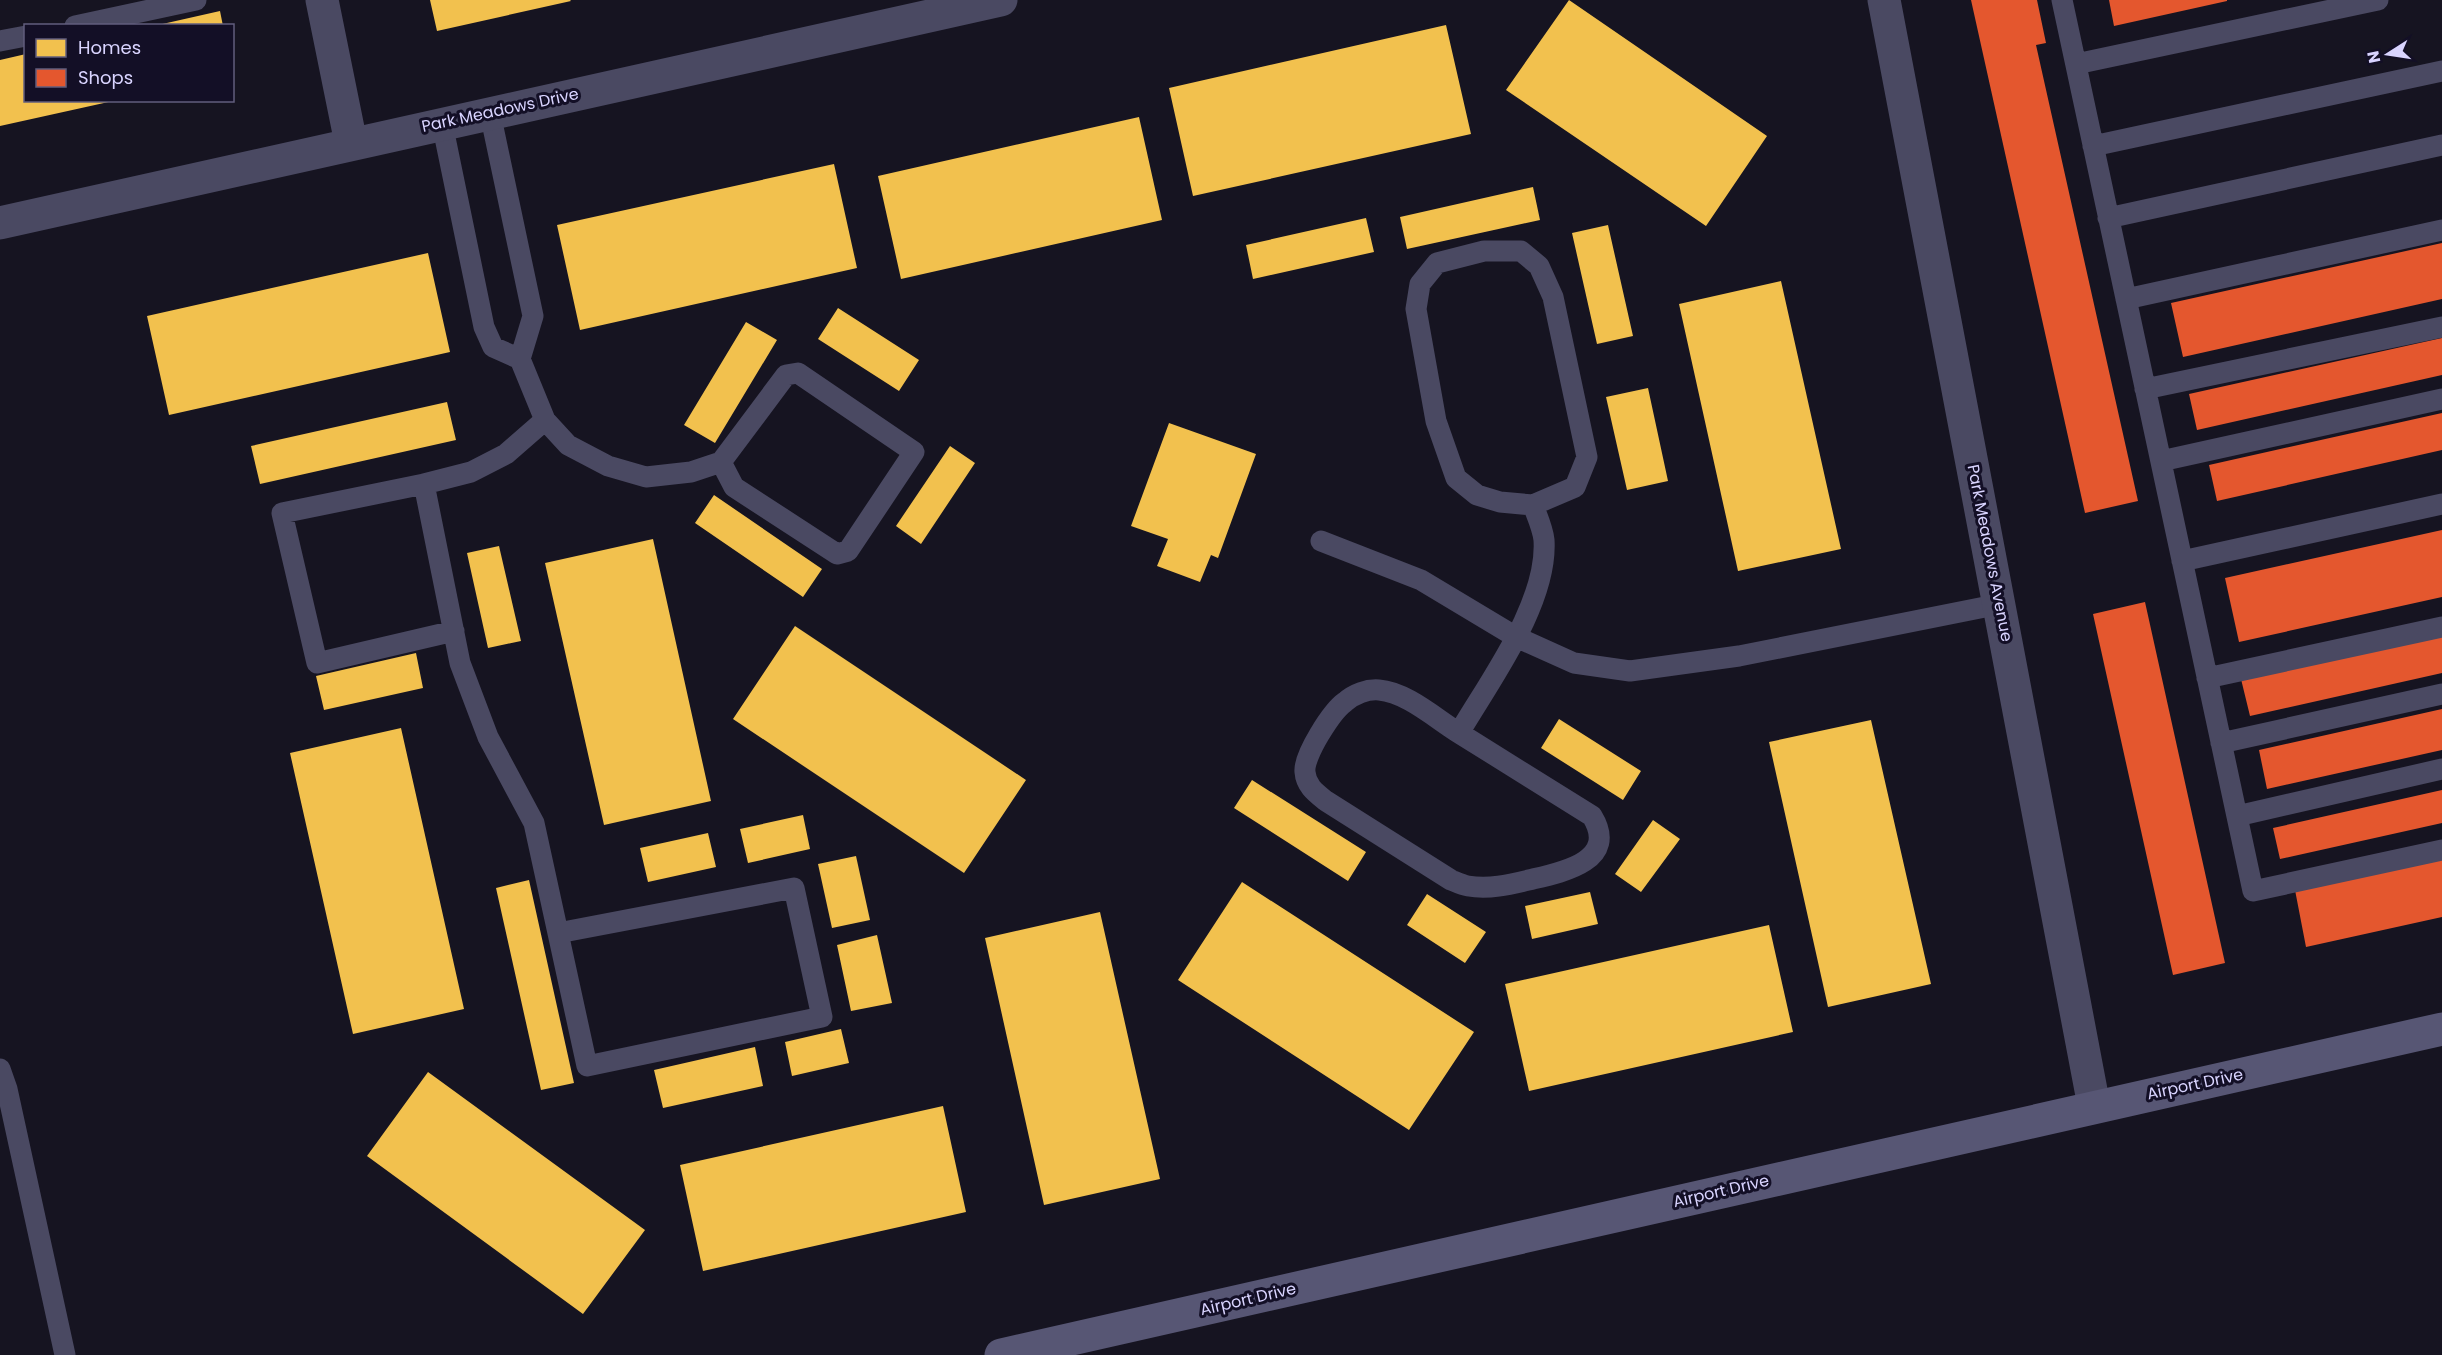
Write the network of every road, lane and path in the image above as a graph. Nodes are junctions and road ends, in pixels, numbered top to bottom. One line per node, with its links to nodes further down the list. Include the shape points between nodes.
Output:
1 (196, 0): 7 (lane)
2 (322, 0): 14 (street)
3 (1001, 0): 12 (street, Park Meadows Drive)
4 (1884, 0): 33 (street, Park Meadows Avenue)
5 (2062, 0): 10 (lane)
6 (2378, 0): 10 (lane)
7 (84, 24)
8 (24, 36): 9 (lane)
9 (0, 41)
10 (2076, 64): 15 (lane)
11 (2442, 70): 15 (lane)
12 (490, 112): 13 (street, Park Meadows Drive); 22 (lane, via 533,316)
13 (442, 123): 14 (street, Park Meadows Drive); 22 (lane, via 484,327 493,346)
14 (351, 143): 18 (street, Park Meadows Drive)
15 (2093, 146): 17 (lane)
16 (2442, 146): 17 (lane)
17 (2108, 218): 20 (lane)
18 (0, 223)
19 (2442, 230): 20 (lane)
20 (2126, 299): 23 (lane)
21 (2442, 327): 23 (lane)
22 (520, 359): 25 (lane)
23 (2145, 389): 26 (lane)
24 (2442, 399): 26 (lane)
25 (545, 420): 27 (lane, via 568,445 608,466 646,477 691,472); 28 (lane, via 506,454 471,472)
26 (2161, 461): 32 (lane)
27 (721, 462): 27 (lane, via 786,375 798,373 914,452 848,551 837,554 734,487)
28 (424, 484): 35 (lane); 35 (lane, via 282,513 316,663)
29 (2442, 504): 32 (lane)
30 (1533, 505): 30 (lane, via 1477,495 1456,478 1436,421 1416,309 1419,284 1437,263 1484,251 1521,251 1539,266 1553,297 1587,457 1575,487); 36 (lane, via 1544,540 1537,590)
31 (1321, 541): 36 (lane, via 1421,580)
32 (2182, 561): 37 (lane)
33 (2000, 604): 36 (lane, via 1739,656 1630,671 1574,663); 47 (street, Park Meadows Avenue)
34 (2442, 627): 37 (lane)
35 (454, 631): 44 (lane, via 460,663 488,738 534,823)
36 (1516, 637): 39 (lane)
37 (2207, 678): 40 (lane)
38 (2442, 694): 40 (lane)
39 (1459, 733): 39 (lane, via 1592,816 1600,839 1594,853 1567,871 1515,883 1467,886 1451,880 1326,801 1311,789 1305,771 1307,757 1342,703 1364,692 1393,692)
40 (2221, 743): 42 (lane)
41 (2442, 769): 42 (lane)
42 (2237, 816): 43 (lane, via 2253,891)
43 (2442, 850)
44 (558, 933): 44 (lane, via 587,1066 822,1017 794,888)
45 (2442, 1029): 47 (main road, Airport Drive)
46 (0, 1069): 48 (lane)
47 (2094, 1106): 49 (main road, Airport Drive)
48 (65, 1355)
49 (1001, 1355)

